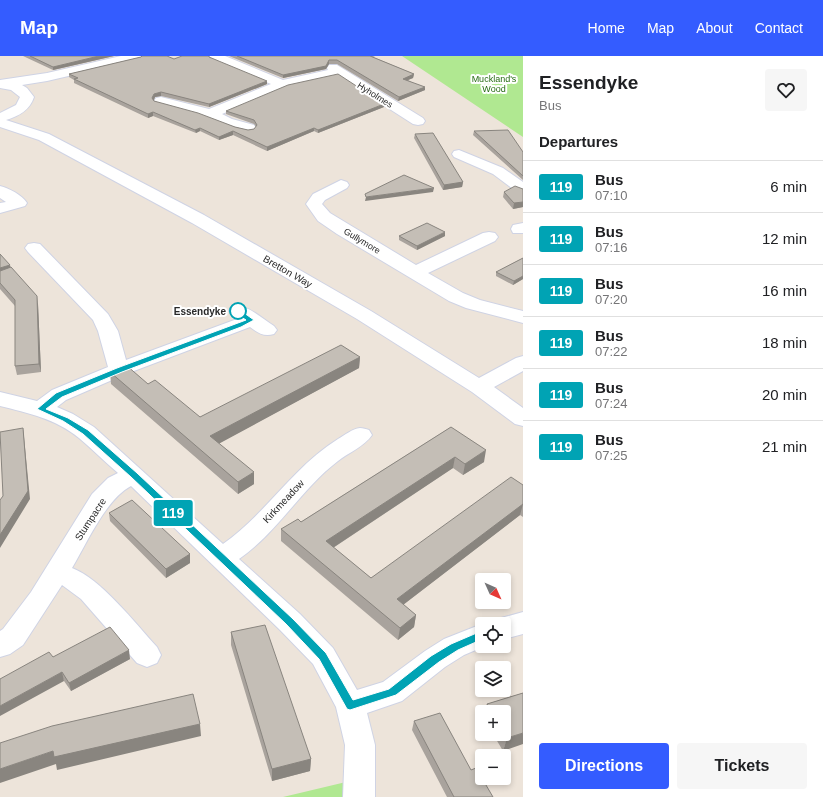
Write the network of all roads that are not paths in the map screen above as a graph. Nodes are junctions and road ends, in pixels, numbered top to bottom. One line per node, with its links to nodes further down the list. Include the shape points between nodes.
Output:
1 (137, 56): 3 (street)
2 (214, 56): 5 (street)
3 (47, 77): 4 (street); 6 (street)
4 (1, 84): 6 (street)
5 (282, 84): 9 (street, Hyholmes); 11 (street, Hyholmes, via 336,70)
6 (24, 92): 8 (street, via 27,97)
7 (161, 101): 9 (street)
8 (21, 108): 10 (street); 14 (street, Bretton Way, via 25,117)
9 (210, 114): 13 (street)
10 (0, 117)
11 (411, 119)
12 (0, 122): 14 (street, Bretton Way)
13 (249, 128)
14 (44, 137): 27 (street, Bretton Way, via 198,219 364,315)
15 (462, 159): 17 (street, via 498,171)
16 (341, 186): 22 (street, Gullymore, via 308,204 343,230)
17 (523, 189)
18 (0, 191): 19 (street, via 26,201)
19 (0, 208)
20 (489, 237): 22 (street, via 465,255)
21 (46, 254): 26 (street, via 101,318 108,331)
22 (414, 273): 23 (street, Gullymore, via 473,304)
23 (523, 317)
24 (252, 320): 26 (street)
25 (523, 362): 27 (street)
26 (119, 370): 29 (street, via 59,395)
27 (479, 387): 30 (street, Bretton Way)
28 (0, 399): 29 (street)
29 (41, 409): 32 (street, via 66,419 86,432)
30 (523, 419)
31 (345, 437): 33 (street, Kirkmeadow, via 248,538)
32 (134, 475): 33 (street); 34 (street, Stumpacre, via 116,484 100,500)
33 (222, 558): 40 (street, via 322,656)
34 (55, 572): 38 (street, Stumpacre, via 14,637); 39 (street, via 71,578 90,592)
35 (523, 622): 36 (street)
36 (511, 626)
37 (475, 638): 40 (street, via 435,659 392,692)
38 (0, 646)
39 (147, 655)
40 (350, 706): 41 (street, via 360,745)
41 (359, 797)

